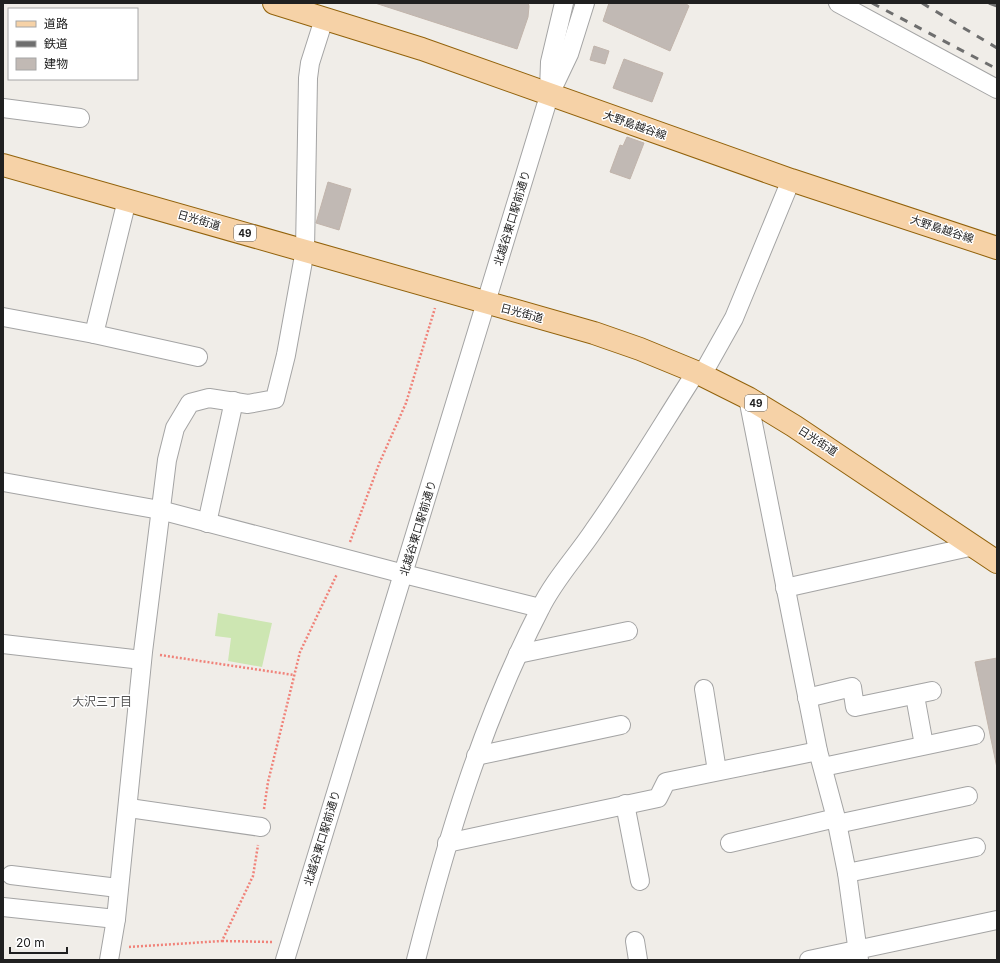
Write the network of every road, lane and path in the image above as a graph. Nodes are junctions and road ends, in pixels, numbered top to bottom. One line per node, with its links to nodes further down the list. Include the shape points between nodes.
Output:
1 (274, 3): 5 (main road, 大野島越谷線)
2 (564, 3): 7 (street, via 550,62)
3 (585, 3): 7 (street, via 569,54)
4 (838, 3): 6 (street)
5 (324, 19): 7 (main road, 大野島越谷線, via 422,49); 14 (street, via 308,78)
6 (997, 89)
7 (549, 96): 11 (main road, 大野島越谷線); 15 (street, 北越谷東口駅前通り)
8 (3, 108): 9 (street)
9 (80, 118)
10 (3, 165): 12 (main road, 日光街道 / 49)
11 (791, 180): 13 (main road, 大野島越谷線); 20 (street, via 734,318)
12 (127, 200): 14 (main road, 日光街道 / 49); 18 (street)
13 (997, 248)
14 (305, 250): 15 (main road, 日光街道 / 49); 22 (street, via 286,355 275,398 248,404)
15 (486, 303): 20 (main road, 日光街道 / 49, via 594,333); 29 (street, 北越谷東口駅前通り)
16 (436, 306): 27 (path, via 406,403 379,464)
17 (3, 317): 18 (street)
18 (94, 334): 19 (street)
19 (198, 357)
20 (699, 373): 21 (main road, 日光街道 / 49); 31 (street)
21 (748, 398): 26 (main road, 日光街道 / 49); 30 (street)
22 (234, 401): 24 (street, via 209,398 190,403 175,428 167,460); 25 (street)
23 (3, 482): 24 (street)
24 (160, 510): 25 (street); 35 (street)
25 (207, 523): 27 (street)
26 (974, 546): 28 (main road, 日光街道 / 49); 30 (street)
27 (344, 558): 29 (street); 36 (path, via 300,652)
28 (997, 562)
29 (404, 574): 31 (street); 67 (street, 北越谷東口駅前通り)
30 (785, 588): 40 (street)
31 (540, 608): 34 (street)
32 (628, 631): 34 (street)
33 (3, 644): 35 (street)
34 (518, 654): 44 (street)
35 (143, 656): 36 (path); 49 (street)
36 (294, 675): 51 (path, via 268,782)
37 (704, 689): 46 (street)
38 (932, 691): 39 (street)
39 (914, 696): 40 (street, via 855,708 852,687); 43 (street)
40 (808, 698): 45 (street)
41 (621, 725): 44 (street)
42 (975, 735): 43 (street)
43 (924, 745): 45 (street)
44 (476, 756): 52 (street)
45 (820, 759): 46 (street); 50 (street)
46 (717, 771): 48 (street, via 666,782 658,798)
47 (968, 796): 50 (street)
48 (625, 804): 52 (street); 57 (street)
49 (128, 808): 51 (street); 58 (street)
50 (837, 821): 53 (street); 55 (street)
51 (261, 826): 62 (path, via 253,876)
52 (447, 843): 68 (street)
53 (730, 843)
54 (976, 847): 55 (street)
55 (847, 873): 66 (street)
56 (11, 875): 58 (street)
57 (640, 881)
58 (118, 888): 60 (street)
59 (3, 907): 60 (street)
60 (116, 919): 65 (street)
61 (997, 920): 66 (street)
62 (222, 941): 64 (path); 65 (path)
63 (635, 941): 69 (street)
64 (272, 942)
65 (110, 954)
66 (858, 955): 70 (street)
67 (284, 960)
68 (416, 960)
69 (638, 960)
70 (809, 960)

